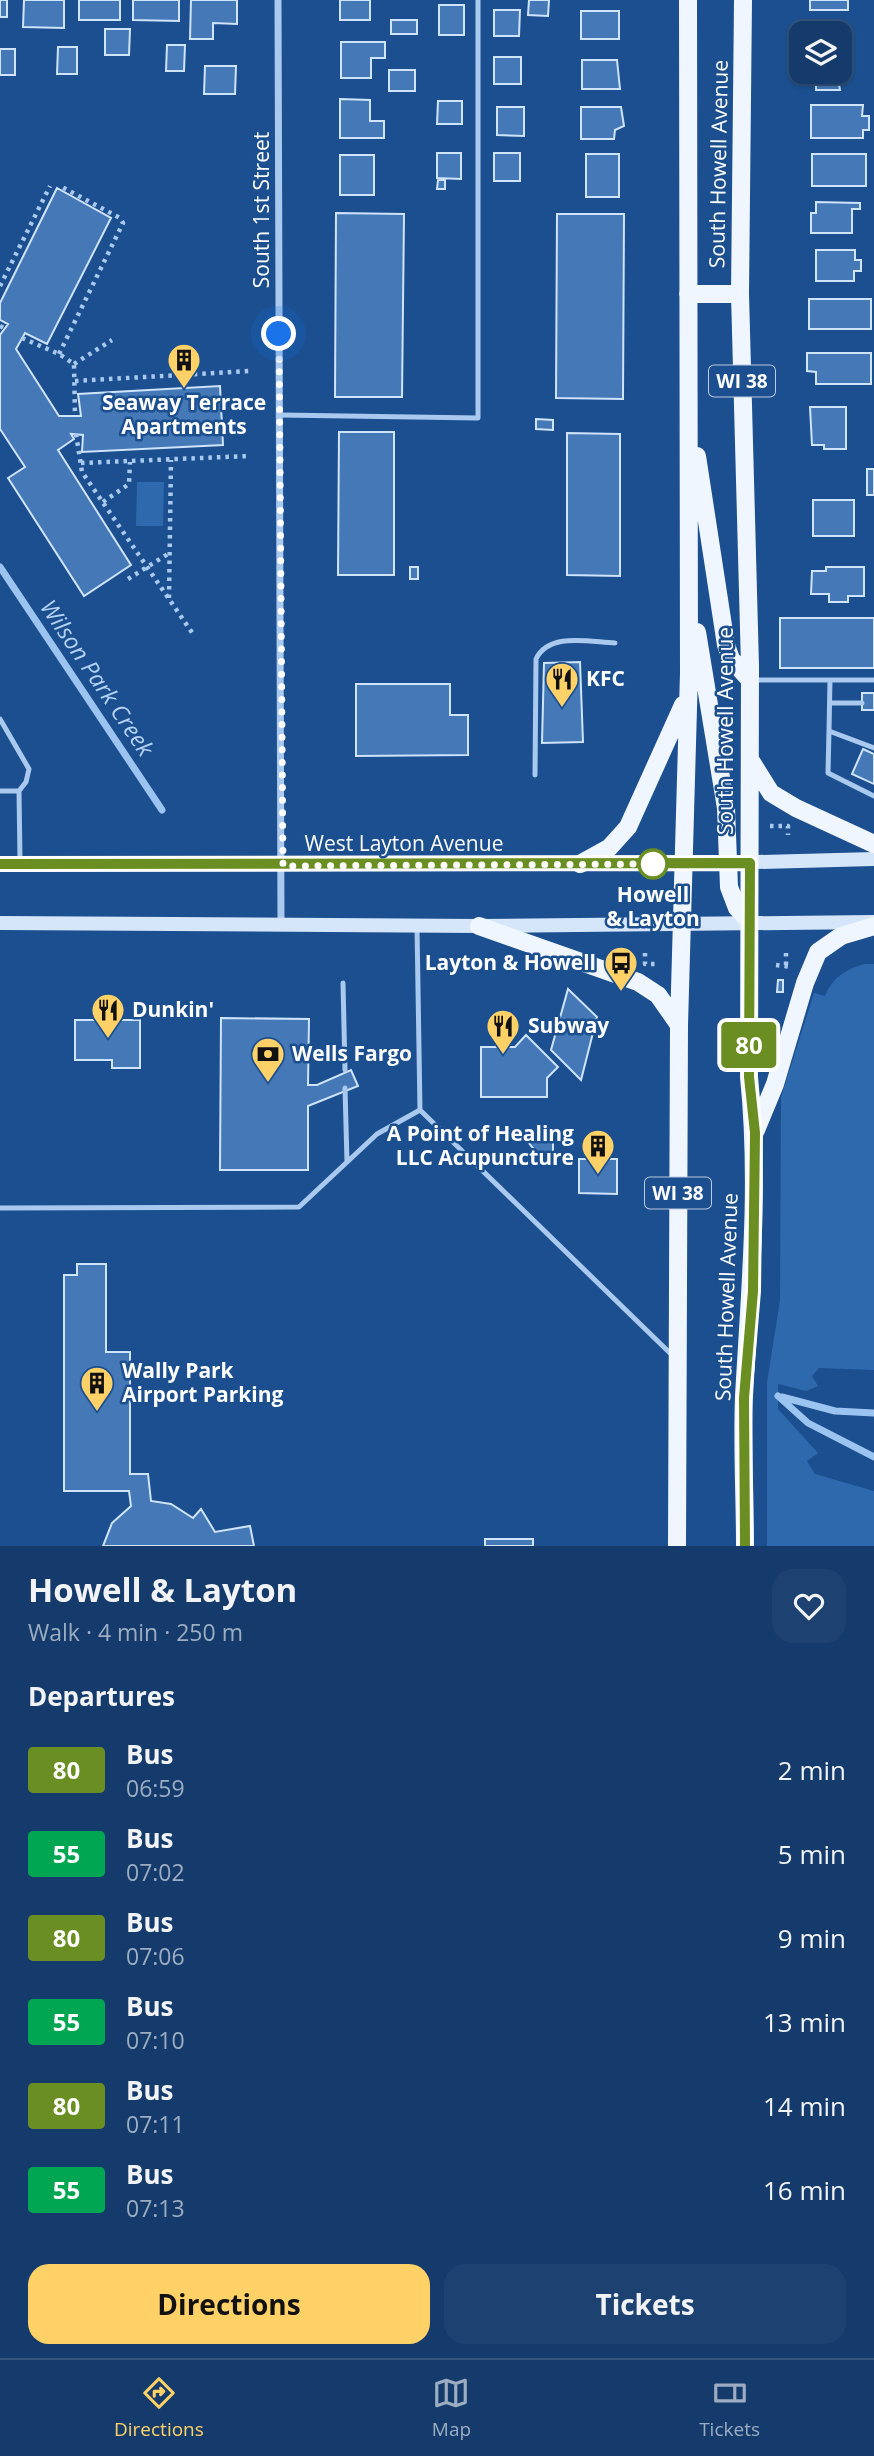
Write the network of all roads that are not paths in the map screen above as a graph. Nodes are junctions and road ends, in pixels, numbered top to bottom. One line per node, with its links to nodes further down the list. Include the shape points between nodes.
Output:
1 (278, 0): 8 (street, South 1st Street)
2 (478, 0): 8 (lane, via 478,418)
3 (688, 0): 5 (main road, South Howell Avenue / WI 38)
4 (743, 0): 6 (main road, South Howell Avenue / WI 38)
5 (688, 294): 6 (main road); 7 (main road, South Howell Avenue / WI 38)
6 (740, 294): 11 (main road, South Howell Avenue / WI 38)
7 (688, 407): 9 (main road, South Howell Avenue / WI 38); 11 (main road, via 726,645 731,659)
8 (280, 415): 33 (street, South 1st Street)
9 (688, 576): 14 (main road, South Howell Avenue / WI 38); 27 (main road, via 726,808)
10 (615, 643): 21 (lane, via 554,642 542,647 536,659)
11 (750, 680): 12 (lane); 20 (main road, South Howell Avenue / WI 38)
12 (830, 680): 13 (lane); 15 (lane)
13 (874, 680)
14 (688, 695): 31 (main road, via 628,827 609,848); 32 (main road, South Howell Avenue / WI 38)
15 (830, 703): 16 (lane); 18 (lane)
16 (862, 703)
17 (0, 719): 23 (lane, via 29,769)
18 (830, 731): 19 (lane); 24 (lane, via 828,774)
19 (874, 748)
20 (751, 761): 25 (main road, via 771,793); 28 (main road, South Howell Avenue / WI 38)
21 (535, 775)
22 (0, 791): 23 (lane)
23 (19, 791): 30 (lane)
24 (874, 796)
25 (874, 845)
26 (874, 859): 28 (main road, West Layton Avenue)
27 (726, 863): 28 (main road, West Layton Avenue); 32 (main road, West Layton Avenue); 34 (main road, via 737,908)
28 (750, 863): 34 (main road, South Howell Avenue / WI 38)
29 (0, 864): 30 (main road, West Layton Avenue)
30 (20, 864): 33 (main road, West Layton Avenue)
31 (580, 864): 32 (main road, West Layton Avenue); 33 (main road, West Layton Avenue)
32 (682, 864): 37 (main road, South Howell Avenue / WI 38)
33 (283, 866): 36 (street, South 1st Street)
34 (749, 921): 37 (main road); 38 (main road); 46 (main road, South Howell Avenue / WI 38, via 749,1077)
35 (0, 923): 36 (main road)
36 (281, 923): 39 (main road)
37 (681, 923): 40 (main road); 42 (main road, South Howell Avenue / WI 38)
38 (874, 924): 46 (main road, via 841,936 818,952)
39 (417, 925): 40 (main road); 45 (lane)
40 (479, 926): 42 (main road, via 638,982 658,995)
41 (343, 983): 43 (lane)
42 (678, 1025): 49 (main road, South Howell Avenue / WI 38)
43 (345, 1070)
44 (345, 1088): 47 (lane)
45 (420, 1110): 47 (lane, via 377,1134); 49 (lane)
46 (755, 1133): 51 (main road, South Howell Avenue / WI 38, via 753,1291 744,1398)
47 (347, 1162): 48 (lane, via 299,1207)
48 (0, 1208)
49 (678, 1360): 50 (main road, South Howell Avenue / WI 38)
50 (677, 1546)
51 (745, 1546)

